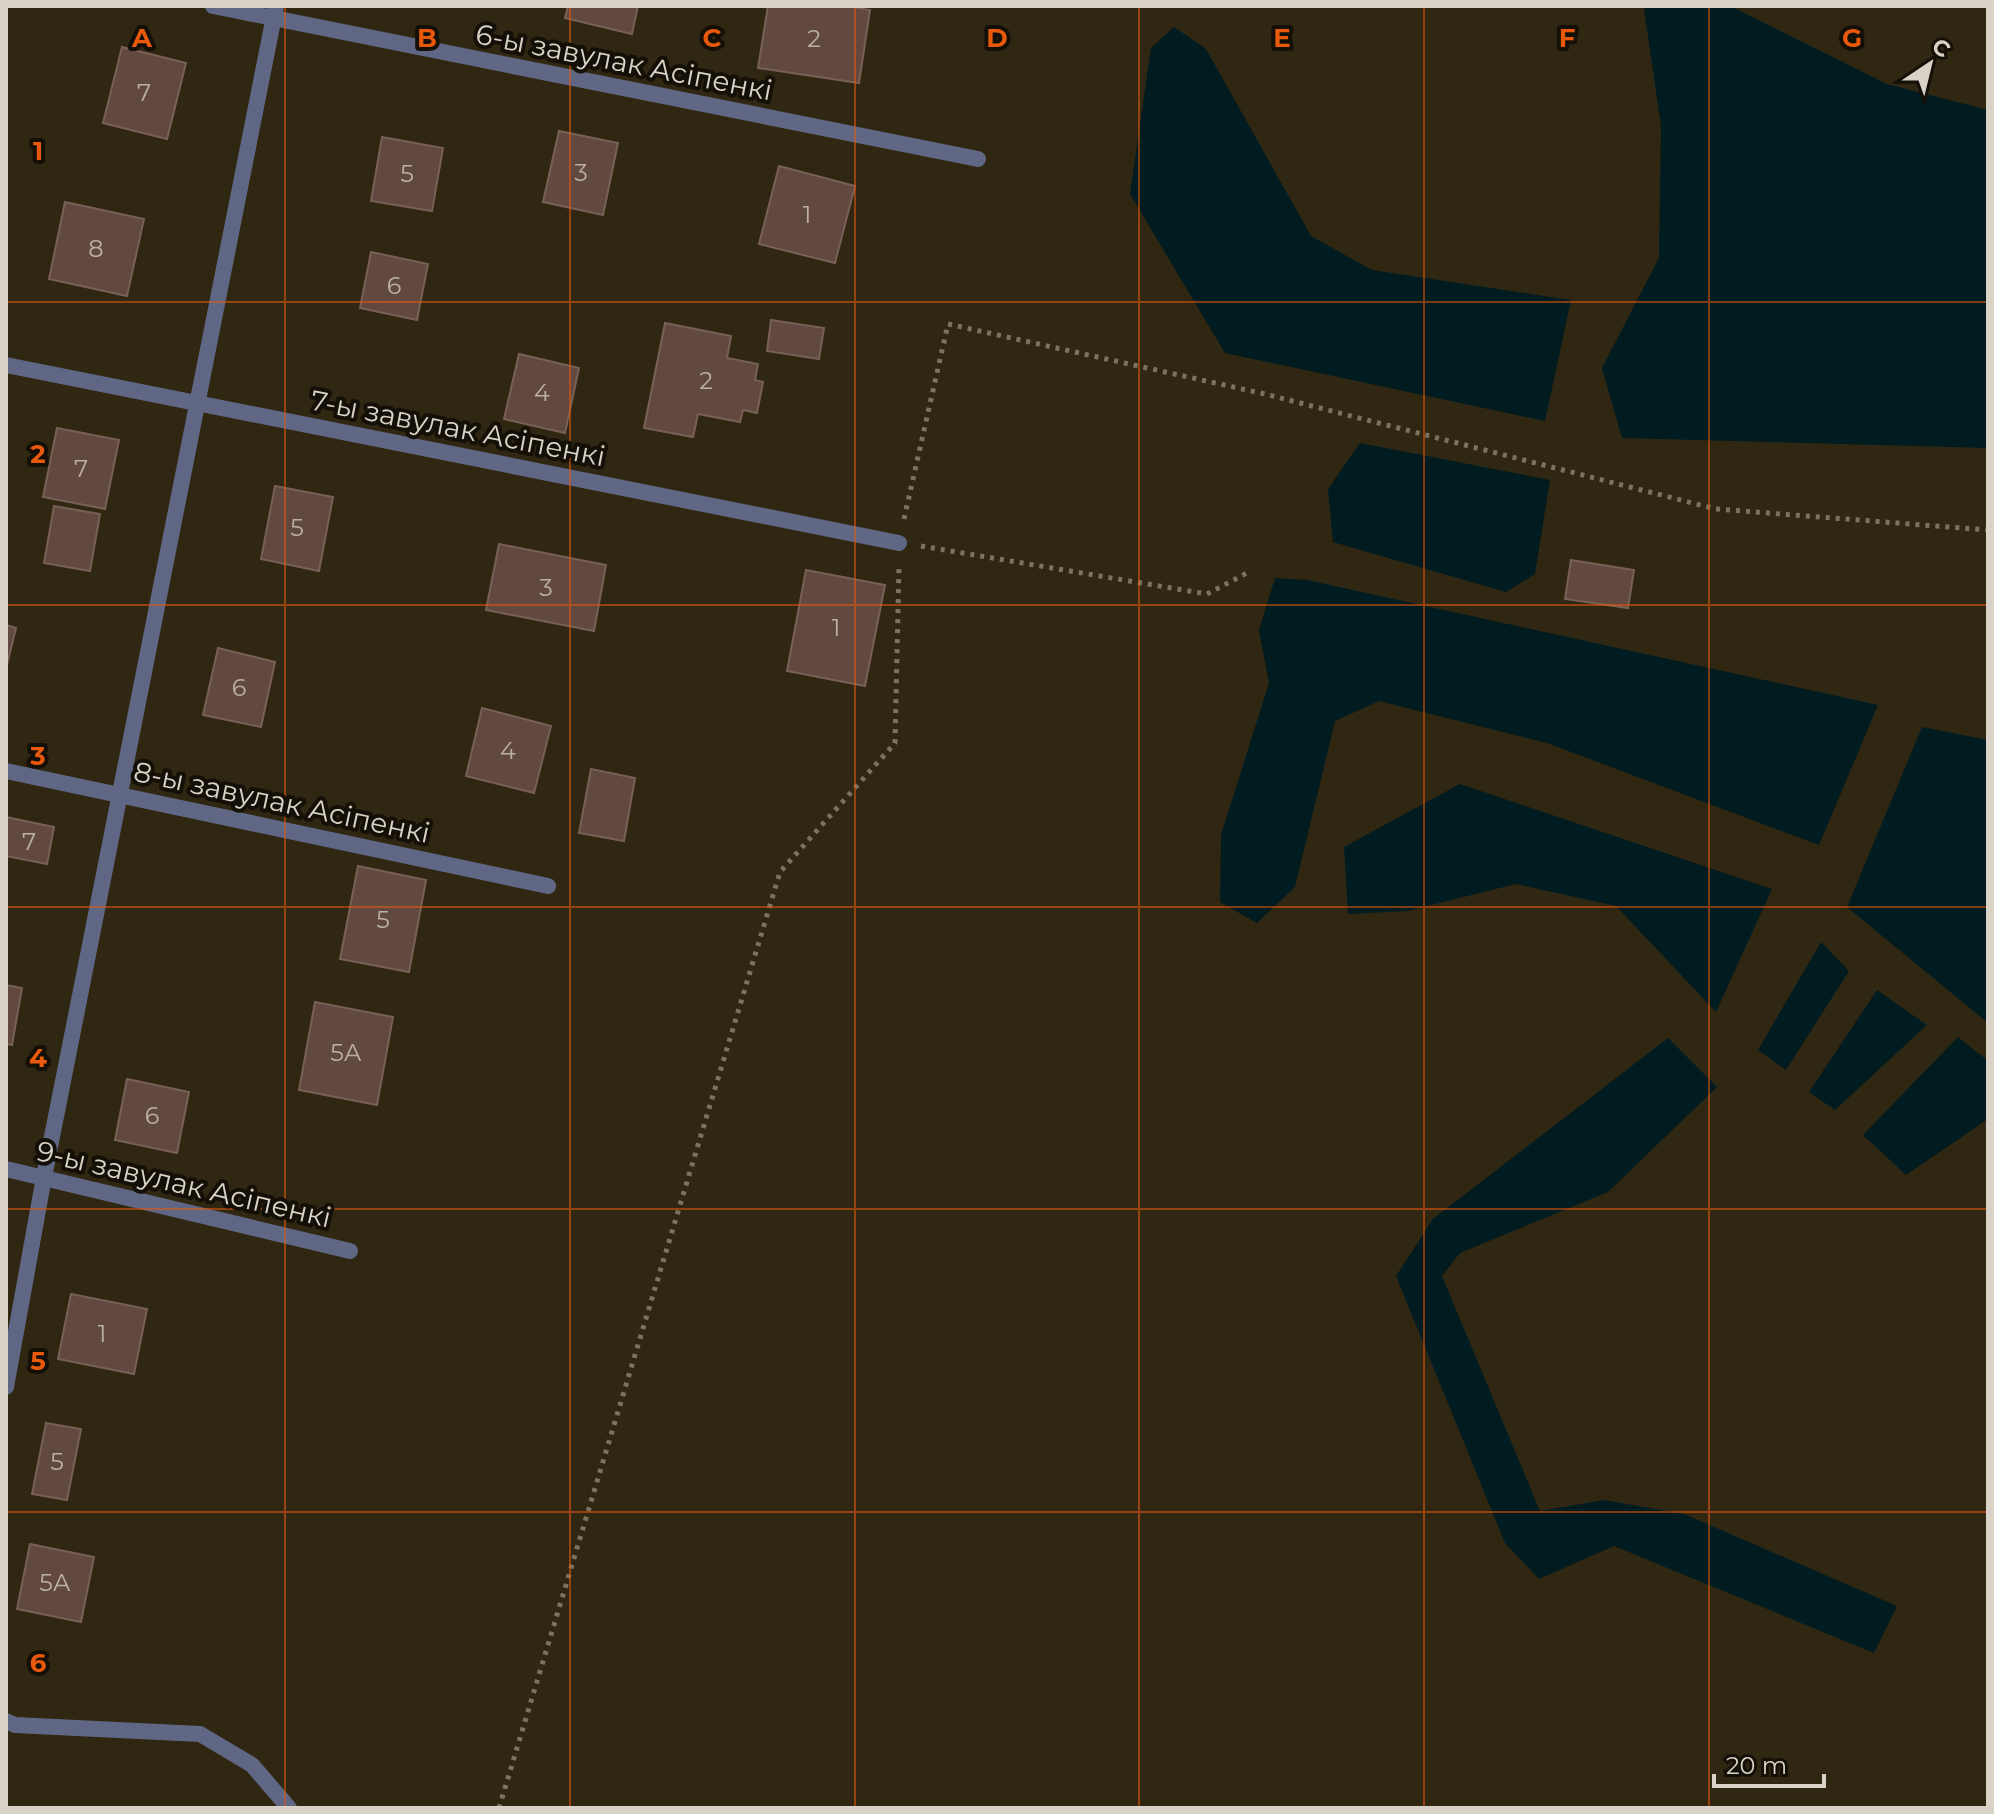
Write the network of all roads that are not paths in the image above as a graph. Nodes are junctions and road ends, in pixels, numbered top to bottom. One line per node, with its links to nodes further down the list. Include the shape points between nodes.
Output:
1 (213, 6): 2 (street, 6-ы завулак Асіпенкі)
2 (275, 12): 3 (street, 6-ы завулак Асіпенкі); 5 (street)
3 (978, 159)
4 (6, 365): 5 (street, 7-ы завулак Асіпенкі)
5 (196, 402): 6 (street, 7-ы завулак Асіпенкі); 8 (street)
6 (899, 543)
7 (6, 771): 8 (street, 8-ы завулак Асіпенкі)
8 (119, 794): 9 (street, 8-ы завулак Асіпенкі); 11 (street)
9 (548, 886)
10 (6, 1169): 11 (street, 9-ы завулак Асіпенкі)
11 (44, 1177): 12 (street, 9-ы завулак Асіпенкі); 13 (street)
12 (350, 1251)
13 (6, 1387)
14 (6, 1721): 15 (street, via 200,1734 252,1765)
15 (289, 1808)

